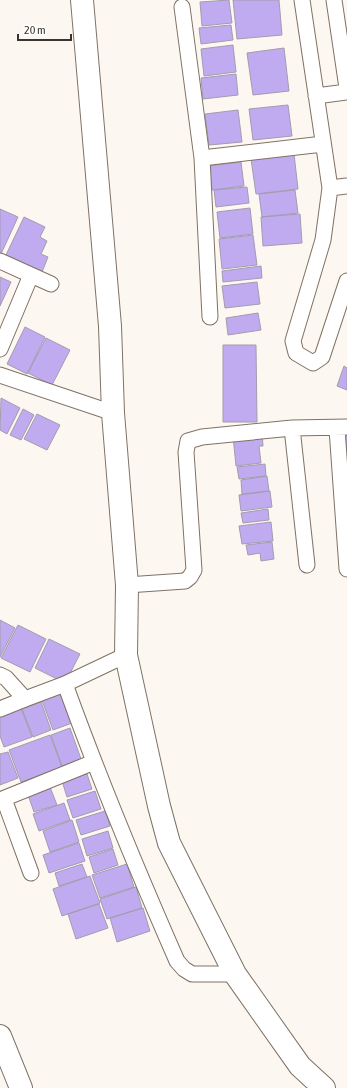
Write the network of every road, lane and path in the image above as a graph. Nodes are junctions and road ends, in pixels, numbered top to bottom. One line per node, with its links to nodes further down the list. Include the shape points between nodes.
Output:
1 (82, 0): 19 (street, via 110,326)
2 (302, 0): 7 (street)
3 (334, 0): 5 (street)
4 (182, 7): 9 (street)
5 (347, 88)
6 (347, 92): 7 (street)
7 (316, 96): 8 (street)
8 (323, 144): 9 (street); 11 (street)
9 (202, 158): 16 (street)
10 (347, 186): 11 (street)
11 (330, 188): 14 (street, via 323,240 293,341 296,353 313,363 322,358)
12 (0, 261): 13 (street)
13 (31, 275): 15 (street); 17 (street)
14 (347, 281)
15 (51, 284)
16 (210, 317)
17 (0, 349)
18 (0, 375): 19 (street)
19 (113, 413): 24 (street)
20 (292, 428): 21 (street); 22 (street); 24 (street, via 202,437 188,441 186,452 194,570 185,581)
21 (342, 428): 23 (street)
22 (307, 565)
23 (347, 569)
24 (127, 585): 25 (street)
25 (126, 655): 27 (street); 33 (street, via 169,843)
26 (0, 674): 28 (street)
27 (65, 684): 28 (street); 30 (street)
28 (25, 699): 29 (street)
29 (0, 709)
30 (94, 762): 31 (street); 33 (street, via 177,960 192,974)
31 (2, 799): 32 (street)
32 (31, 873)
33 (235, 974): 36 (street, via 300,1066)
34 (0, 1036): 35 (street)
35 (21, 1088)
36 (324, 1088)

